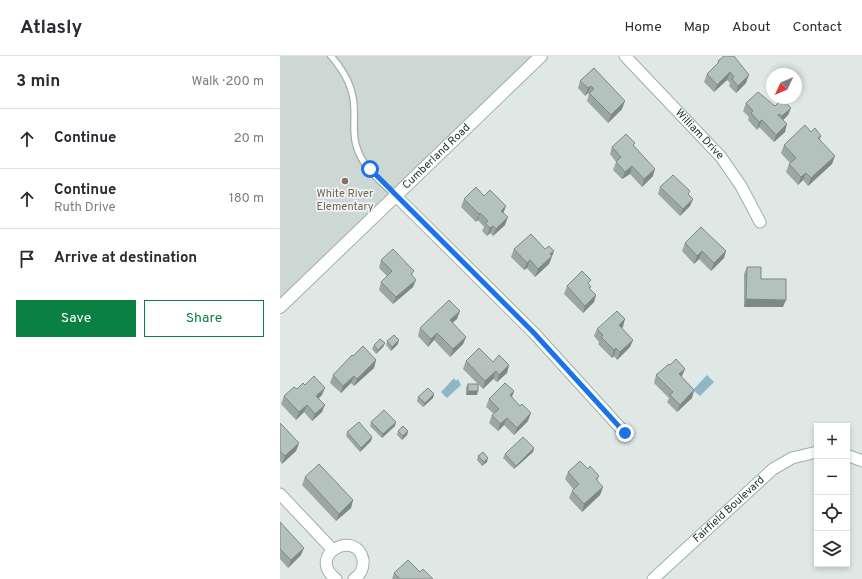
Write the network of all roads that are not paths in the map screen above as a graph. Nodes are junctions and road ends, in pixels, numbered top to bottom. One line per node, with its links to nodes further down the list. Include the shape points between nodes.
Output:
1 (331, 56): 4 (lane, via 343,71 352,92 357,149 370,169)
2 (541, 56): 4 (street, Cumberland Road)
3 (625, 56): 5 (street, William Drive, via 721,157 741,186)
4 (396, 196): 6 (street, Cumberland Road); 7 (street, via 533,332)
5 (760, 222)
6 (280, 307)
7 (625, 433)
8 (814, 452): 15 (street, Fairfield Boulevard, via 792,458 773,469)
9 (850, 456): 10 (street)
10 (862, 461)
11 (280, 494): 12 (street)
12 (333, 550): 13 (street, via 343,545 354,547 358,551 363,566); 14 (street, via 327,560 327,566 328,571)
13 (357, 578)
14 (336, 579)
15 (654, 579)

